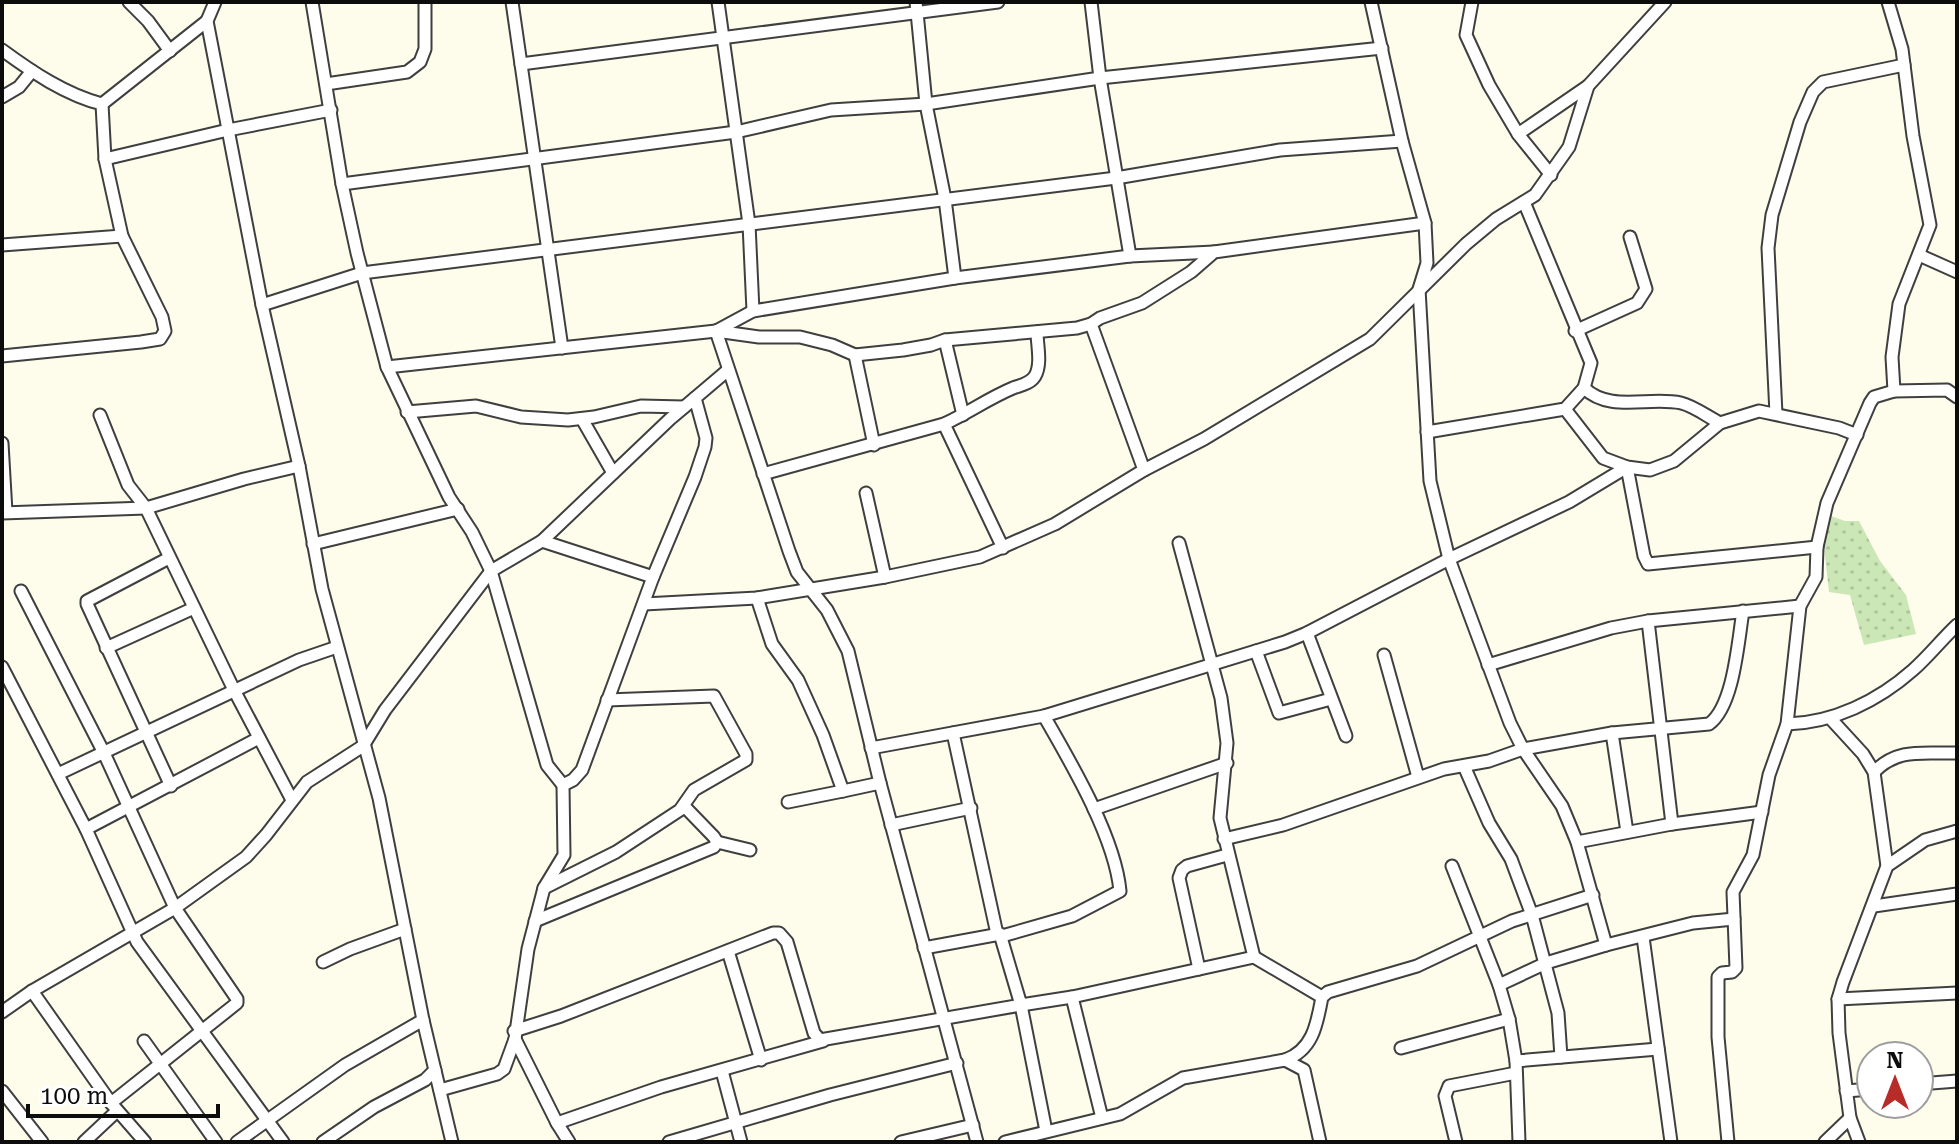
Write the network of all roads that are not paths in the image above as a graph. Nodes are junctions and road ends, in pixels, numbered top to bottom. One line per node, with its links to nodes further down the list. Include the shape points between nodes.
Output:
1 (129, 2): 18 (street)
2 (215, 2): 14 (street)
3 (312, 2): 23 (street)
4 (425, 2): 23 (street, via 420,62 407,72)
5 (512, 2): 19 (street)
6 (718, 2): 15 (street)
7 (998, 2): 13 (street)
8 (1091, 2): 22 (street)
9 (1371, 2): 16 (street)
10 (1472, 2): 31 (street, via 1466,35)
11 (1665, 2): 24 (street)
12 (1888, 2): 20 (street)
13 (917, 7): 15 (street); 27 (street)
14 (207, 21): 18 (street); 29 (street)
15 (723, 38): 19 (street); 30 (street)
16 (1382, 48): 22 (street); 32 (street)
17 (2, 50): 21 (street)
18 (170, 51): 26 (street)
19 (521, 64): 34 (street)
20 (1904, 65): 47 (street, via 1930,225); 72 (street, via 1823,82 1800,122 1772,215 1768,248)
21 (32, 71): 25 (street); 26 (street)
22 (1100, 78): 27 (street); 36 (street)
23 (326, 84): 28 (street)
24 (1588, 86): 31 (street); 35 (street, via 1569,147)
25 (2, 97)
26 (102, 104): 33 (street)
27 (926, 104): 30 (street, via 831,110); 38 (street)
28 (331, 110): 29 (street); 37 (street)
29 (228, 130): 33 (street); 53 (street)
30 (736, 132): 34 (street); 41 (street)
31 (1518, 134): 35 (street)
32 (1402, 141): 36 (street, via 1280,150); 40 (street)
33 (105, 159): 42 (street)
34 (534, 159): 37 (street); 45 (street)
35 (1551, 175): 39 (street)
36 (1116, 178): 38 (street); 48 (street)
37 (342, 184): 50 (street)
38 (945, 199): 41 (street); 51 (street)
39 (1524, 202): 52 (street, via 1466,244); 57 (street)
40 (1425, 223): 46 (street); 52 (street, via 1427,263)
41 (749, 224): 45 (street); 54 (street)
42 (122, 236): 44 (street); 62 (street, via 162,317 165,331 160,339)
43 (1630, 237): 57 (street, via 1646,289 1637,303)
44 (2, 245)
45 (547, 250): 50 (street); 60 (street)
46 (1214, 252): 48 (street); 55 (street, via 1142,303)
47 (1919, 255): 49 (street); 66 (street, via 1899,304)
48 (1130, 256): 51 (street)
49 (1957, 272)
50 (362, 273): 53 (street); 63 (street)
51 (955, 278): 54 (street)
52 (1419, 289): 78 (street); 84 (street, via 1370,339)
53 (262, 305): 82 (street)
54 (753, 311): 56 (street)
55 (1091, 324): 58 (street); 84 (street)
56 (716, 331): 60 (street); 61 (street, via 800,337); 64 (street)
57 (1575, 331): 65 (street, via 1591,363)
58 (1037, 332): 59 (street); 74 (street, via 1038,372 1032,381)
59 (945, 340): 61 (street); 74 (street)
60 (562, 348): 63 (street)
61 (855, 355): 81 (street)
62 (2, 356)
63 (387, 367): 71 (street)
64 (728, 370): 68 (street); 86 (street)
65 (1584, 388): 70 (street); 76 (street, via 1595,398 1614,401 1682,403)
66 (1894, 391): 67 (street, via 1947,390); 79 (street, via 1874,397)
67 (1957, 397)
68 (695, 398): 69 (street); 99 (street, via 705,447)
69 (684, 407): 75 (street, via 641,406); 85 (street)
70 (1565, 409): 78 (street); 83 (street, via 1603,458)
71 (407, 412): 75 (street, via 476,406 521,417); 89 (street)
72 (1776, 414): 76 (street, via 1759,411); 79 (street)
73 (100, 415): 88 (street, via 128,485)
74 (963, 415): 77 (street)
75 (582, 419): 85 (street)
76 (1720, 423): 83 (street, via 1674,461 1650,470)
77 (944, 424): 81 (street); 95 (street)
78 (1427, 432): 97 (street, via 1428,469)
79 (1857, 435): 94 (street, via 1827,503)
80 (2, 443): 90 (street)
81 (874, 445): 86 (street)
82 (299, 466): 88 (street); 93 (street)
83 (1627, 467): 94 (street, via 1648,564); 97 (street, via 1569,502)
84 (1144, 470): 95 (street, via 1055,524)
85 (613, 473): 91 (street)
86 (763, 474): 101 (street, via 797,572)
87 (866, 493): 100 (street)
88 (146, 508): 90 (street); 96 (street)
89 (458, 509): 93 (street); 98 (street)
90 (4, 513)
91 (542, 541): 98 (street); 99 (street)
92 (1179, 543): 115 (street)
93 (313, 544): 111 (street)
94 (1817, 547): 105 (street, via 1816,577)
95 (1003, 548): 100 (street)
96 (169, 558): 106 (street); 112 (street, via 87,601)
97 (1449, 559): 110 (street); 116 (street)
98 (491, 571): 130 (street); 141 (street, via 547,765)
99 (653, 577): 104 (street)
100 (885, 577): 101 (street)
101 (809, 590): 103 (street); 131 (street, via 827,610 848,651)
102 (21, 591): 133 (street)
103 (757, 598): 104 (street); 143 (street, via 772,644 798,680)
104 (644, 604): 120 (street)
105 (1800, 606): 107 (street); 123 (street)
106 (194, 608): 112 (street); 118 (street)
107 (1743, 611): 108 (street); 124 (street, via 1722,711 1709,724)
108 (1648, 621): 116 (street); 124 (street)
109 (1957, 625): 122 (street, via 1912,672)
110 (1307, 633): 113 (street); 119 (street)
111 (337, 647): 118 (street); 130 (street)
112 (106, 648): 125 (street)
113 (1256, 651): 115 (street); 119 (street, via 1279,713)
114 (1384, 655): 139 (street)
115 (1213, 665): 121 (street); 135 (street)
116 (1488, 665): 132 (street)
117 (2, 667): 138 (street)
118 (234, 690): 125 (street); 129 (street)
119 (1331, 699): 128 (street)
120 (607, 700): 141 (street, via 582,770); 146 (street, via 707,695 717,700 746,760 694,790)
121 (1044, 716): 126 (street); 149 (street)
122 (1830, 718): 123 (street); 137 (street)
123 (1787, 724): 150 (street)
124 (1659, 729): 127 (street); 151 (street)
125 (144, 732): 133 (street); 142 (street)
126 (953, 733): 131 (street); 148 (street)
127 (1612, 733): 132 (street); 155 (street)
128 (1346, 736)
129 (259, 738): 142 (street); 144 (street)
130 (363, 746): 144 (street, via 321,771); 171 (street)
131 (871, 748): 140 (street)
132 (1523, 749): 136 (street); 158 (street, via 1550,786)
133 (104, 753): 138 (street); 147 (street)
134 (1957, 753): 137 (street, via 1897,754)
135 (1227, 763): 149 (street); 156 (street, via 1220,818)
136 (1464, 766): 139 (street); 168 (street, via 1511,859)
137 (1874, 772): 162 (street)
138 (58, 774): 153 (street)
139 (1418, 777): 156 (street)
140 (880, 783): 143 (street); 152 (street)
141 (563, 785): 163 (street, via 564,855)
142 (171, 786): 147 (street)
143 (843, 791): 145 (street)
144 (292, 800): 167 (street, via 246,857)
145 (788, 802)
146 (684, 806): 157 (street); 163 (street, via 616,852)
147 (130, 808): 153 (street); 167 (street)
148 (971, 808): 152 (street); 173 (street)
149 (1094, 809): 173 (street, via 1120,891 1072,916)
150 (1762, 812): 151 (street); 169 (street, via 1753,855 1733,892)
151 (1672, 824): 155 (street)
152 (891, 825): 177 (street)
153 (86, 829): 172 (street)
154 (1957, 831): 162 (street, via 1925,840)
155 (1627, 832): 158 (street)
156 (1224, 839): 160 (street)
157 (717, 842): 159 (street); 170 (street)
158 (1577, 842): 165 (street)
159 (750, 850)
160 (1227, 855): 179 (street); 182 (street, via 1187,866 1179,878)
161 (1452, 866): 175 (street)
162 (1887, 866): 166 (street)
163 (544, 888): 170 (street)
164 (1957, 894): 166 (street)
165 (1593, 895): 168 (street); 176 (street)
166 (1874, 906): 188 (street)
167 (175, 908): 172 (street); 194 (street, via 237,999)
168 (1532, 915): 175 (street); 181 (street)
169 (1734, 919): 174 (street, via 1693,923); 240 (street, via 1736,968 1718,977)
170 (535, 921): 195 (street)
171 (405, 929): 180 (street); 193 (street)
172 (134, 933): 184 (street); 194 (street)
173 (1000, 935): 177 (street); 189 (street)
174 (1643, 937): 176 (street); 199 (street)
175 (1479, 939): 183 (street); 187 (street)
176 (1606, 945): 181 (street)
177 (924, 948): 191 (street)
178 (728, 951): 195 (street); 197 (street, via 773,933 783,936 814,1033); 201 (street)
179 (1254, 957): 182 (street); 187 (street)
180 (323, 962)
181 (1546, 963): 183 (street); 200 (street)
182 (1199, 969): 186 (street)
183 (1499, 985): 192 (street)
184 (32, 991): 190 (street); 214 (street)
185 (1957, 993): 188 (street)
186 (1072, 997): 189 (street); 216 (street)
187 (1322, 997): 202 (street, via 1310,1040 1299,1055)
188 (1838, 999): 213 (street)
189 (1021, 1005): 191 (street); 221 (street)
190 (2, 1012)
191 (943, 1019): 197 (street); 204 (street)
192 (1509, 1019): 198 (street); 205 (street)
193 (423, 1020): 206 (street); 215 (street)
194 (201, 1032): 203 (street); 215 (street)
195 (514, 1035): 210 (street, via 504,1069); 219 (street)
196 (144, 1041): 203 (street)
197 (823, 1041): 201 (street)
198 (1401, 1048)
199 (1658, 1049): 200 (street); 239 (street)
200 (1561, 1057): 205 (street)
201 (761, 1060): 207 (street)
202 (1285, 1060): 216 (street, via 1183,1078 1120,1114); 236 (street, via 1304,1070)
203 (160, 1063): 214 (street); 225 (street)
204 (957, 1063): 218 (street); 220 (street)
205 (1516, 1067): 237 (street, via 1449,1086 1445,1096); 238 (street)
206 (435, 1070): 210 (street); 228 (street)
207 (722, 1071): 218 (street); 219 (street)
208 (1957, 1081): 209 (street)
209 (1935, 1083)
210 (440, 1090): 229 (street)
211 (1855, 1090): 213 (street)
212 (2, 1091): 222 (street)
213 (1846, 1091): 217 (street)
214 (114, 1107): 223 (street); 224 (street)
215 (268, 1118): 226 (street); 227 (street)
216 (1102, 1118): 221 (street)
217 (1850, 1118): 241 (street); 242 (street)
218 (736, 1121): 231 (street); 232 (street)
219 (557, 1123): 230 (street)
220 (973, 1125): 233 (street); 234 (street)
221 (1046, 1131): 235 (street)
222 (42, 1142)
223 (84, 1142)
224 (145, 1142)
225 (216, 1142)
226 (237, 1142)
227 (283, 1142)
228 (323, 1142)
229 (452, 1142)
230 (569, 1142)
231 (669, 1142)
232 (741, 1142)
233 (903, 1142)
234 (977, 1142)
235 (1005, 1142)
236 (1320, 1142)
237 (1456, 1142)
238 (1519, 1142)
239 (1671, 1142)
240 (1728, 1142)
241 (1825, 1142)
242 (1859, 1142)

